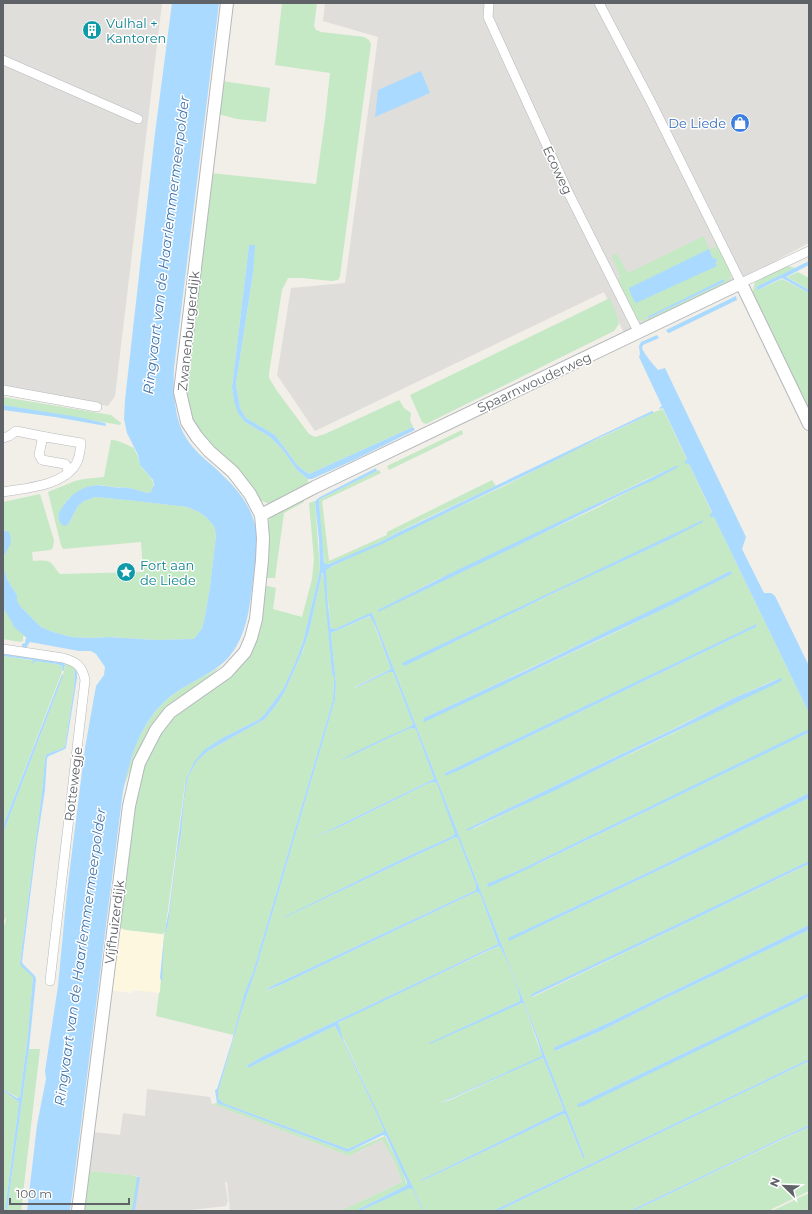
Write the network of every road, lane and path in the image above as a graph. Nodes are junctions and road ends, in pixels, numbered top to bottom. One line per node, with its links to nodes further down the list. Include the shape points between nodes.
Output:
1 (227, 3): 16 (street, Zwanenburgerdijk, via 180,392 187,422 209,451 233,472 250,494)
2 (488, 3): 8 (street, Ecoweg, via 488,17 568,194)
3 (599, 3): 7 (street)
4 (3, 60): 5 (street)
5 (138, 118)
6 (809, 251): 7 (street, Spaarnwouderweg)
7 (741, 283): 8 (street, Spaarnwouderweg); 11 (street)
8 (638, 332): 16 (street, Spaarnwouderweg)
9 (3, 390): 10 (street)
10 (97, 406)
11 (809, 424)
12 (46, 437): 13 (street, via 16,431); 14 (street, via 42,440 39,455 42,460 65,464 68,468); 14 (street, via 82,443 76,464)
13 (3, 438)
14 (67, 474): 15 (street, via 54,482)
15 (3, 492)
16 (260, 514): 18 (street, Zwanenburgerdijk, via 263,538 256,619 245,652)
17 (3, 649): 19 (street, Rottewegje, via 70,660 78,664 85,680)
18 (227, 672): 20 (street, Vijfhuizerdijk, via 170,712 156,730 139,763 129,806)
19 (50, 981)
20 (78, 1211)

